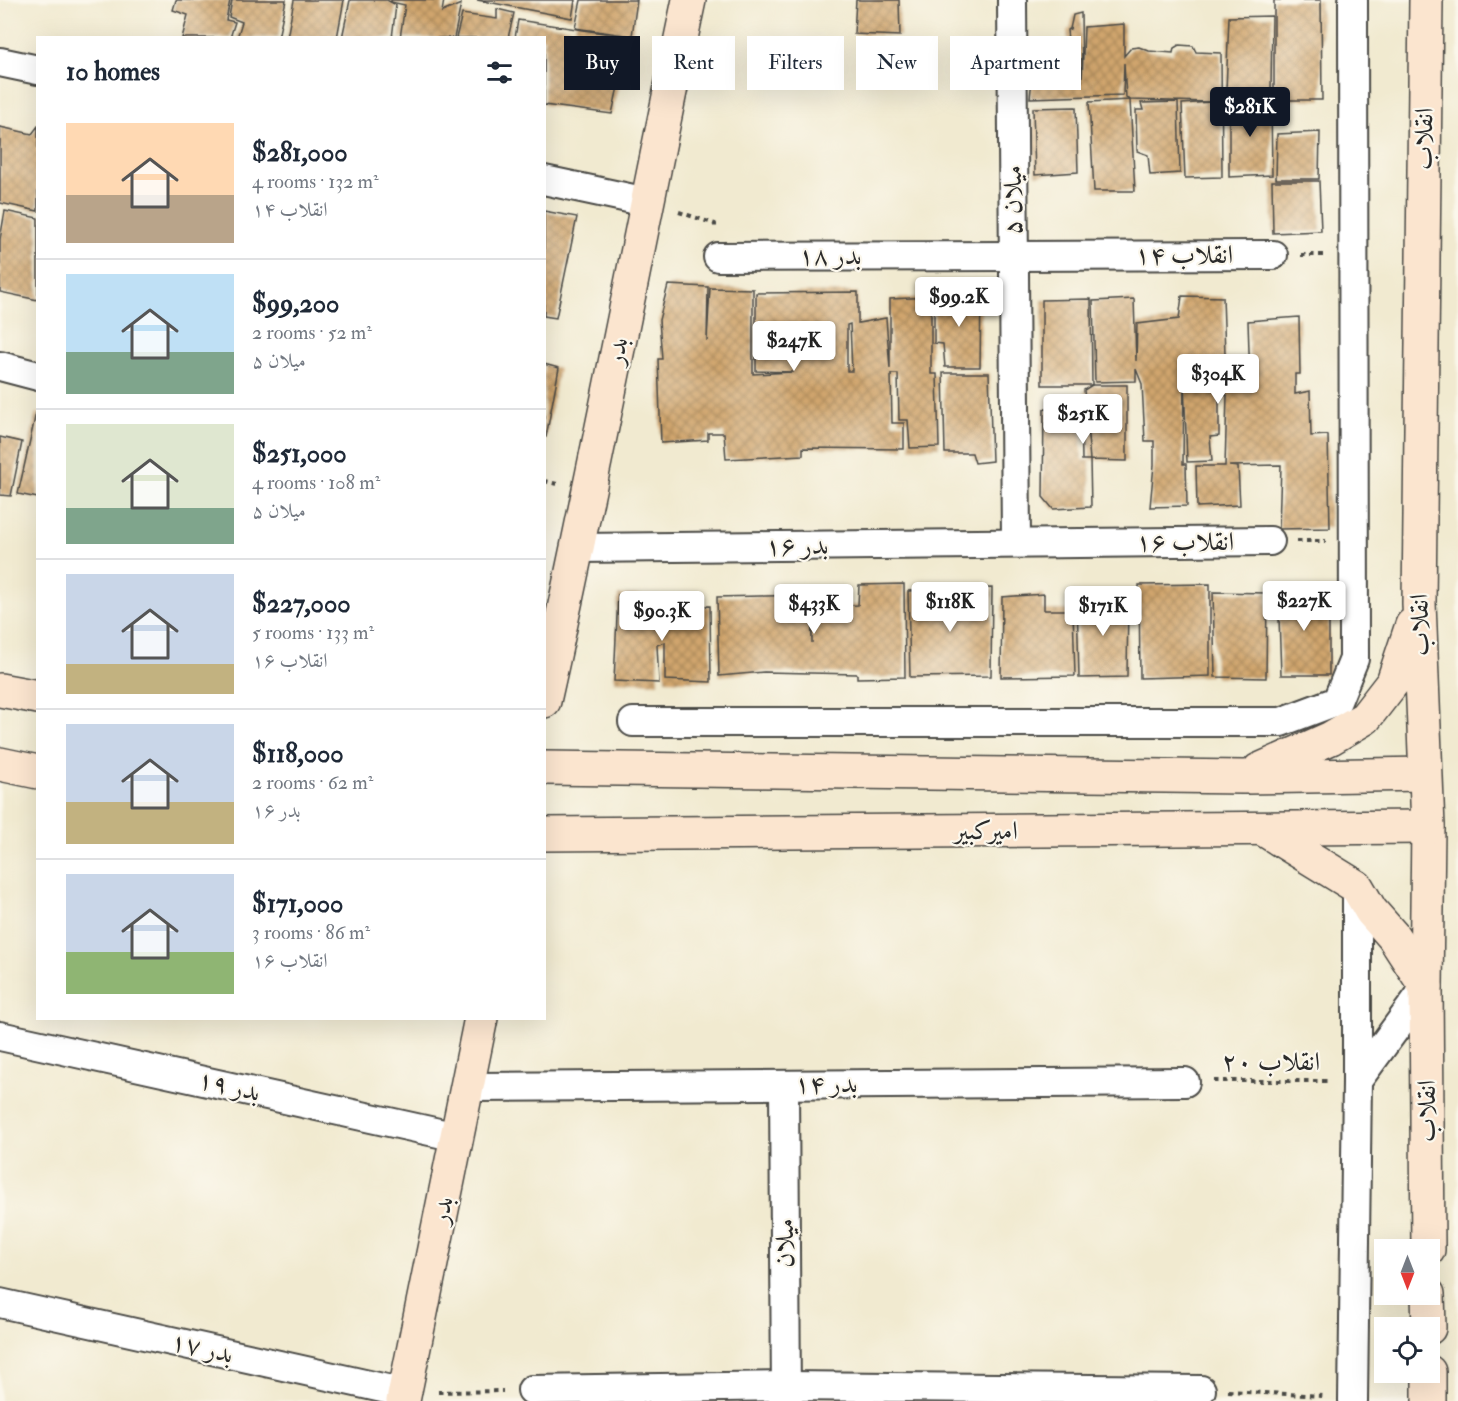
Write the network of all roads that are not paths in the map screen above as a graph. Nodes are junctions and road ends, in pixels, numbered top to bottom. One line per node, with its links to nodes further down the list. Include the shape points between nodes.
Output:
1 (689, 0): 8 (street, بدر)
2 (1012, 0): 10 (street, میلان ۵)
3 (1353, 0): 21 (street, via 1354,659 1337,701 1281,722)
4 (1426, 0): 17 (street, انقلاب)
5 (0, 62): 6 (street)
6 (36, 70)
7 (546, 180): 8 (street)
8 (646, 202): 16 (street, بدر)
9 (1273, 255): 10 (street, انقلاب ۱۴)
10 (1014, 256): 11 (street, بدر ۱‍۸); 15 (street, میلان ۵)
11 (718, 257)
12 (0, 366): 13 (street)
13 (36, 375)
14 (1270, 541): 15 (street, انقلاب ۱۶)
15 (1016, 543): 16 (street, بدر ۱۶)
16 (578, 548): 19 (street, بدر)
17 (1419, 603): 25 (street, انقلاب); 26 (street, via 1393,681 1365,718 1331,738)
18 (0, 690): 20 (street)
19 (546, 692)
20 (36, 697)
21 (633, 722)
22 (0, 764): 24 (street)
23 (546, 768): 26 (street)
24 (36, 772)
25 (1425, 774): 26 (street); 27 (street, انقلاب)
26 (1244, 777)
27 (1428, 827): 28 (street, امیرکبیر); 31 (street, انقلاب)
28 (1263, 829): 29 (street, امیرکبیر); 30 (street)
29 (546, 834)
30 (1356, 887): 31 (street); 34 (street)
31 (1426, 987): 34 (street); 39 (street, انقلاب)
32 (481, 1020): 37 (street, بدر)
33 (0, 1035): 38 (street, بدر ۱۹)
34 (1358, 1081): 46 (street)
35 (1185, 1082): 36 (street, بدر ۱۴)
36 (784, 1085): 37 (street, بدر ۱۴); 44 (street, میلان)
37 (467, 1087): 38 (street, بدر)
38 (457, 1137): 45 (street, بدر)
39 (1428, 1239)
40 (0, 1303): 45 (street, بدر ۱۷)
41 (1429, 1383): 47 (street)
42 (532, 1390): 44 (street)
43 (1201, 1390): 44 (street)
44 (786, 1393)
45 (404, 1397)
46 (1353, 1400)
47 (1429, 1401)

